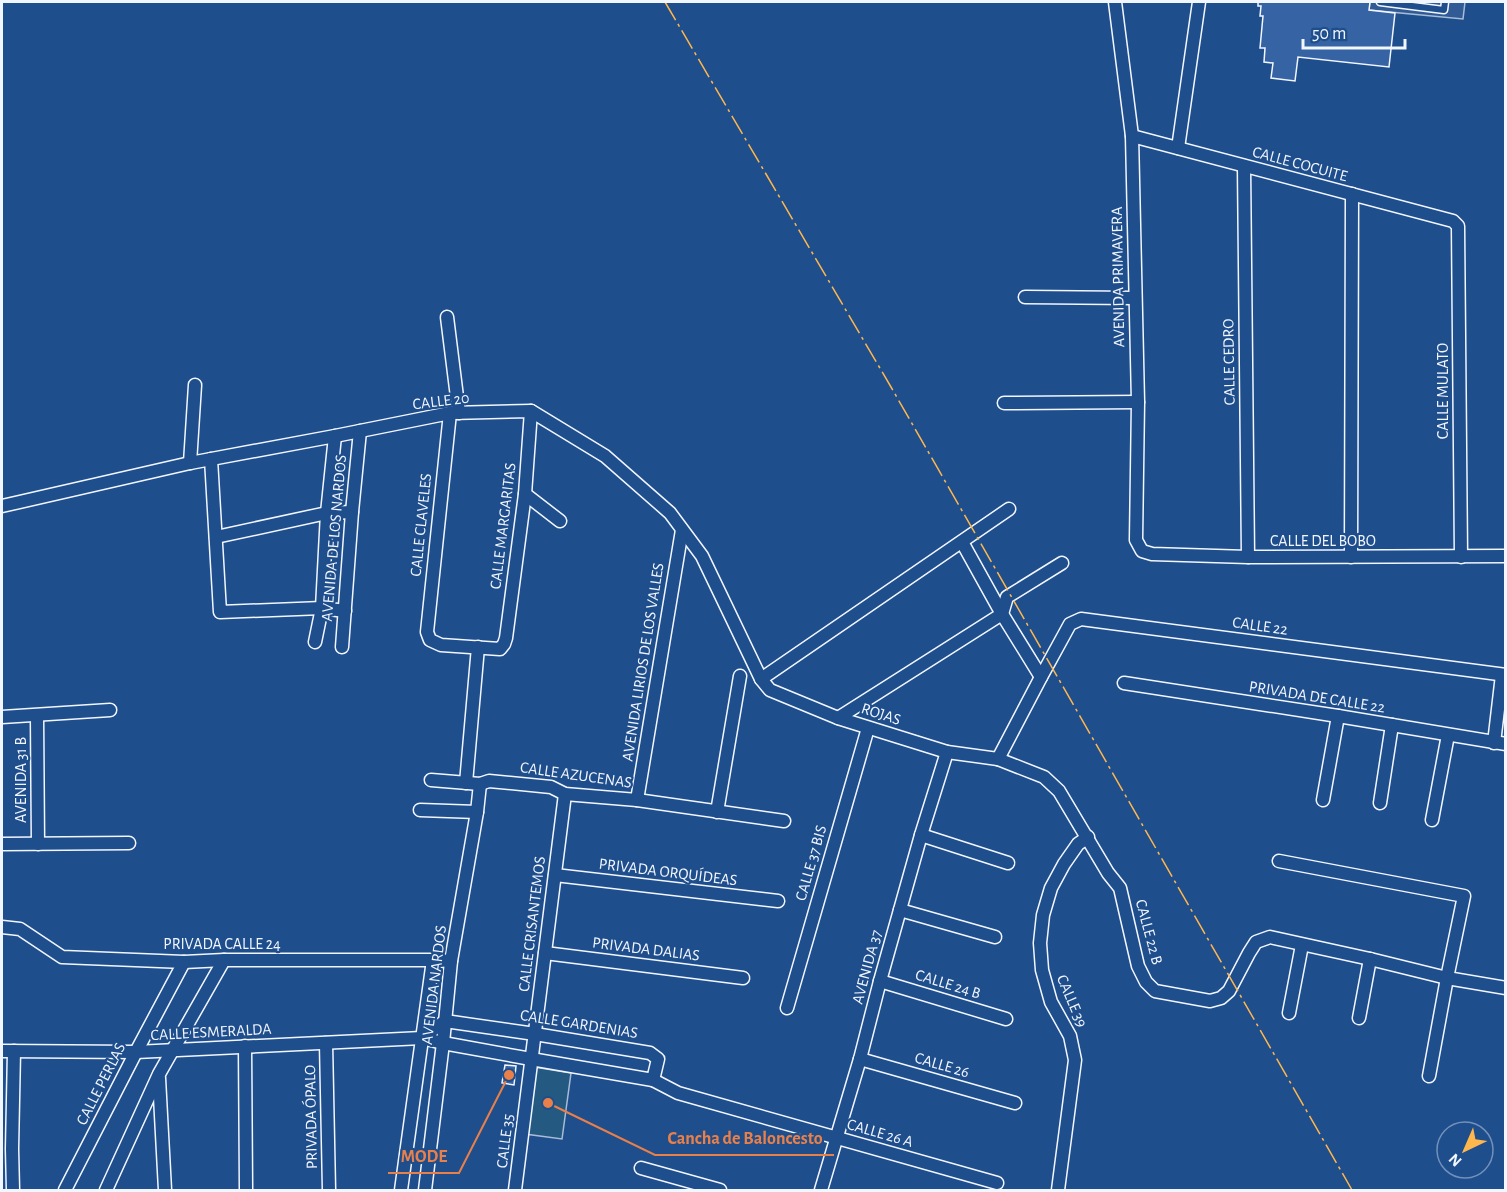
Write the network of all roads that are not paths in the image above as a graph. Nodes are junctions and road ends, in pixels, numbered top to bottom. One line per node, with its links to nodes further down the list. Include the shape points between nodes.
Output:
1 (1115, 2): 5 (street, AVENIDA PRIMAVERA)
2 (1199, 2): 6 (street)
3 (1380, 2): 4 (lane, via 1444,10)
4 (1445, 2)
5 (1132, 136): 6 (street, CALLE COCUITE); 11 (street, AVENIDA PRIMAVERA)
6 (1178, 148): 7 (street, CALLE COCUITE)
7 (1244, 166): 8 (street, CALLE COCUITE); 35 (street, CALLE CEDRO)
8 (1352, 194): 9 (street, CALLE COCUITE, via 1453,221); 33 (street)
9 (1458, 226): 34 (street, CALLE MULATO)
10 (1025, 297): 11 (street)
11 (1135, 298): 15 (street, AVENIDA PRIMAVERA)
12 (447, 317): 17 (street, CALLE CLAVELES)
13 (195, 385): 21 (street)
14 (1004, 402): 15 (street)
15 (1138, 402): 31 (street, AVENIDA PRIMAVERA, via 1136,540)
16 (531, 411): 17 (street, CALLE 20); 22 (street, CALLE MARGARITAS); 28 (street, via 605,456 670,513)
17 (454, 413): 18 (street, CALLE 20); 42 (street, CALLE CLAVELES, via 427,632 430,640 441,645)
18 (360, 431): 19 (street, CALLE 20); 25 (street, AVENIDA DE LOS NARDOS)
19 (335, 436): 20 (street, CALLE 20); 26 (street, AVENIDA DE LOS NARDOS)
20 (211, 459): 21 (street, CALLE 20); 29 (street)
21 (190, 463): 23 (street, CALLE 20)
22 (525, 494): 27 (street); 42 (street, CALLE MARGARITAS, via 504,644 500,649)
23 (2, 506)
24 (1009, 509): 30 (street)
25 (352, 512): 26 (street); 38 (street, AVENIDA DE LOS NARDOS)
26 (327, 513): 29 (street); 37 (street, AVENIDA DE LOS NARDOS)
27 (560, 521)
28 (682, 530): 46 (street, via 702,556); 63 (street, AVENIDA LIRIOS DE LOS VALLES)
29 (216, 537): 37 (street, via 220,612)
30 (962, 542): 39 (street); 46 (street)
31 (1142, 551): 35 (street, CALLE DEL BOBO, via 1152,555)
32 (1506, 556): 34 (street, CALLE DEL BOBO)
33 (1351, 557): 34 (street, CALLE DEL BOBO); 35 (street, CALLE DEL BOBO)
34 (1461, 557)
35 (1248, 558)
36 (1062, 563): 39 (street, via 1007,597)
37 (322, 608): 38 (street); 40 (street, AVENIDA DE LOS NARDOS)
38 (345, 611): 41 (street, AVENIDA DE LOS NARDOS)
39 (1002, 614): 45 (street); 52 (street)
40 (315, 642)
41 (342, 647)
42 (478, 647): 60 (street)
43 (1504, 675): 45 (street, CALLE 22, via 1081,619 1070,624); 56 (street)
44 (740, 676): 68 (street)
45 (1041, 677): 58 (street, CALLE 22)
46 (761, 679): 52 (street, ROJAS, via 770,690)
47 (1124, 683): 50 (street, PRIVADA DE CALLE 22)
48 (110, 710): 49 (street)
49 (37, 716): 51 (street); 75 (street, AVENIDA 31 B)
50 (1338, 716): 53 (street, PRIVADA DE CALLE 22); 64 (street)
51 (2, 717)
52 (837, 718): 54 (street, ROJAS)
53 (1392, 725): 55 (street, PRIVADA DE CALLE 22); 65 (street)
54 (868, 728): 57 (street, ROJAS); 94 (street, CALLE 37 BIS)
55 (1448, 735): 56 (street, PRIVADA DE CALLE 22); 69 (street)
56 (1500, 744)
57 (947, 752): 58 (street, ROJAS); 71 (street, AVENIDA 37)
58 (998, 759): 72 (street, CALLE 22 B, via 1044,777 1059,791)
59 (431, 780): 60 (street, CALLE AZUCENAS)
60 (466, 783): 61 (street, CALLE AZUCENAS)
61 (480, 784): 62 (street, CALLE AZUCENAS, via 489,781 551,787); 67 (street, AVENIDA NARDOS)
62 (565, 794): 63 (street, CALLE AZUCENAS); 78 (street, CALLE CRISANTEMOS)
63 (637, 800): 68 (street, CALLE AZUCENAS)
64 (1323, 800)
65 (1380, 802)
66 (420, 810): 67 (street)
67 (477, 812): 88 (street, AVENIDA NARDOS)
68 (717, 812): 70 (street, CALLE AZUCENAS)
69 (1432, 820)
70 (784, 821)
71 (921, 835): 77 (street); 80 (street, AVENIDA 37)
72 (1088, 837): 83 (street, CALLE 22 B, via 1120,888 1138,966 1155,991 1210,1001 1221,998 1229,991 1256,942 1270,937); 127 (street, CALLE 39, via 1078,844 1051,888 1040,943 1051,1002 1070,1036 1075,1060)
73 (129, 843): 75 (street)
74 (2, 844): 75 (street)
75 (39, 844)
76 (1278, 861): 91 (street, via 1464,896)
77 (1008, 863)
78 (555, 875): 79 (street, PRIVADA ORQUÍDEAS); 84 (street, CALLE CRISANTEMOS)
79 (778, 901)
80 (900, 910): 82 (street); 92 (street, AVENIDA 37)
81 (2, 927): 89 (street, PRIVADA CALLE 24, via 20,929 62,957)
82 (995, 937)
83 (1302, 945): 85 (street, CALLE 22 B); 95 (street)
84 (545, 953): 90 (street, PRIVADA DALIAS); 99 (street, CALLE CRISANTEMOS)
85 (1370, 959): 91 (street, CALLE 22 B); 97 (street)
86 (224, 960): 87 (street, PRIVADA CALLE 24); 89 (street, PRIVADA CALLE 24); 104 (street)
87 (433, 960): 88 (street, PRIVADA CALLE 24); 100 (street, AVENIDA NARDOS)
88 (452, 961): 98 (street, AVENIDA NARDOS)
89 (184, 962): 106 (street, CALLE PERLAS)
90 (743, 978)
91 (1447, 978): 93 (street, CALLE 22 B); 110 (street)
92 (880, 981): 96 (street, CALLE 24 B); 108 (street, AVENIDA 37)
93 (1506, 988)
94 (786, 1008)
95 (1289, 1013)
96 (1006, 1018)
97 (1359, 1018)
98 (445, 1021): 99 (street, CALLE GARDENIAS); 100 (street); 102 (street, AVENIDA NARDOS)
99 (535, 1034): 107 (street, CALLE CRISANTEMOS); 111 (street, CALLE GARDENIAS, via 650,1053 658,1059)
100 (422, 1038): 101 (street, CALLE ESMERALDA); 102 (street); 122 (street, AVENIDA NARDOS)
101 (326, 1043): 103 (street, CALLE ESMERALDA); 121 (street, PRIVADA ÓPALO)
102 (443, 1043): 107 (street); 123 (street, AVENIDA NARDOS)
103 (245, 1046): 104 (street, CALLE ESMERALDA); 120 (street)
104 (172, 1050): 106 (street, CALLE ESMERALDA); 109 (street)
105 (8, 1051): 106 (street, CALLE ESMERALDA); 116 (street)
106 (136, 1052): 117 (street, CALLE PERLAS)
107 (531, 1059): 111 (street); 124 (street, CALLE 35)
108 (860, 1059): 112 (street, CALLE 26); 113 (street, AVENIDA 37)
109 (159, 1074): 118 (street); 119 (street)
110 (1429, 1076)
111 (652, 1080): 113 (street, CALLE 26 A, via 678,1093)
112 (1015, 1103)
113 (836, 1137): 115 (street, CALLE 26 A); 126 (street, AVENIDA 37)
114 (641, 1168): 125 (street)
115 (997, 1183)
116 (14, 1191)
117 (65, 1191)
118 (106, 1191)
119 (165, 1191)
120 (246, 1191)
121 (329, 1191)
122 (401, 1191)
123 (425, 1191)
124 (515, 1191)
125 (720, 1191)
126 (821, 1191)
127 (1058, 1191)

